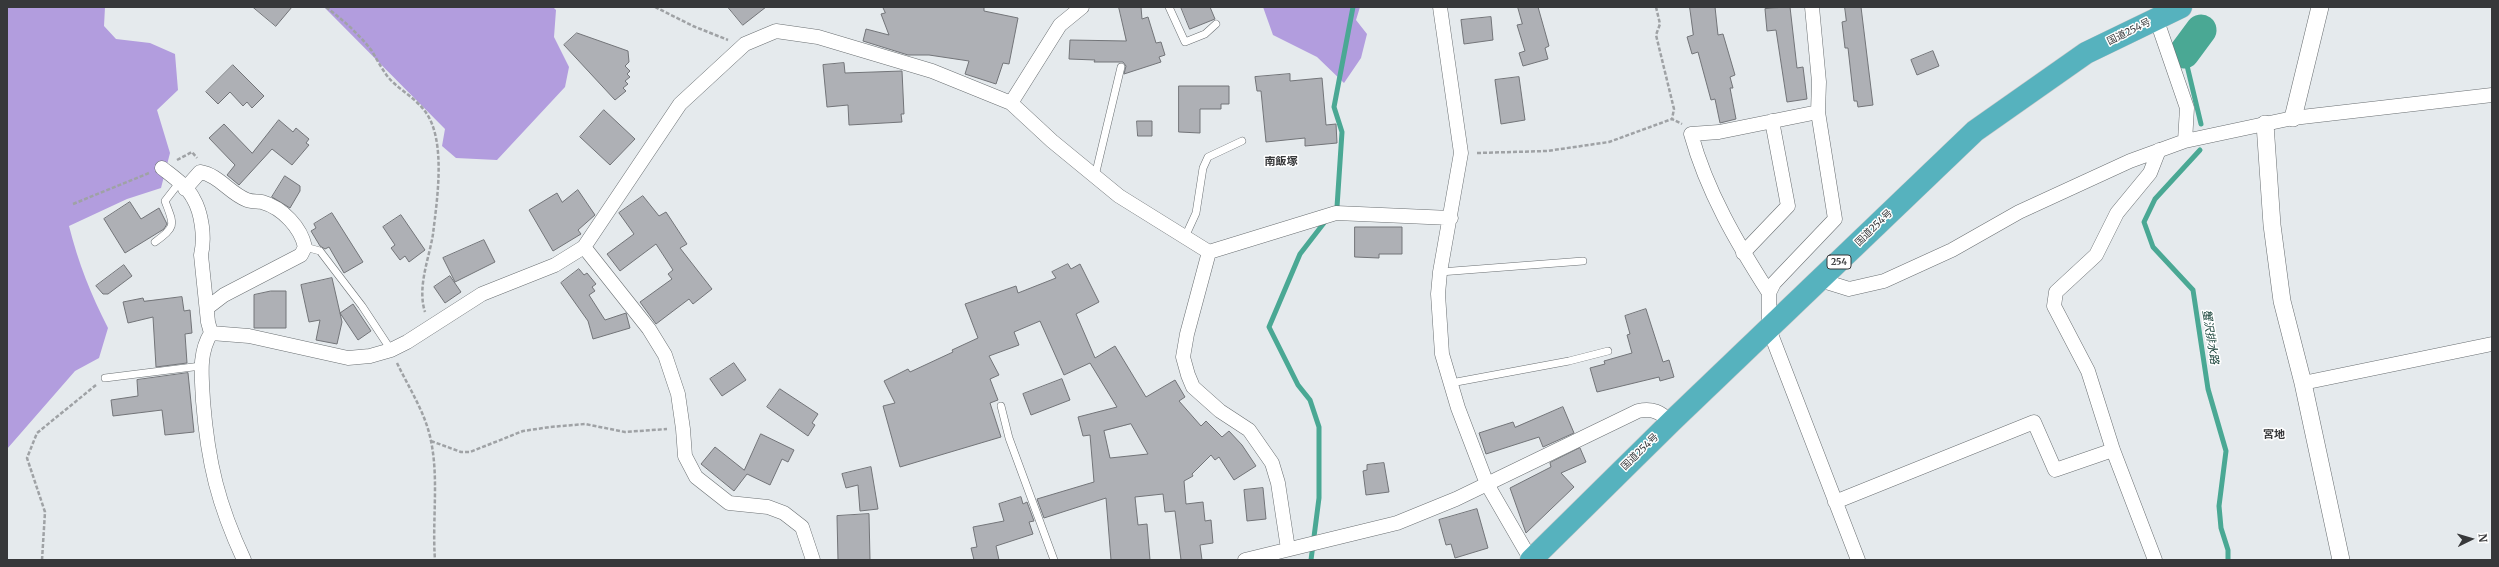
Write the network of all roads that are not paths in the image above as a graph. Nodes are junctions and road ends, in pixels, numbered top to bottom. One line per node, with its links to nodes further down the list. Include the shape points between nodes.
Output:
1 (1082, 7): 11 (street, via 1060,25)
2 (1169, 7): 8 (lane, via 1185,42 1205,34)
3 (1440, 7): 22 (street, via 1461,153)
4 (1812, 7): 12 (street, via 1819,82)
5 (2181, 7): 7 (highway, 国道254号 / 254)
6 (2320, 7): 13 (street)
7 (2156, 18): 17 (street, via 2187,108); 31 (highway, 国道254号 / 254, via 2086,53 1975,131)
8 (1216, 24)
9 (1121, 67): 20 (lane)
10 (2492, 95): 13 (street)
11 (1011, 102): 20 (street); 25 (street, via 932,71 818,37 776,31 745,44 680,104)
12 (1818, 112): 14 (street); 32 (street, via 1835,219 1774,283)
13 (2293, 118): 15 (street)
14 (1772, 122): 28 (street, via 1788,206); 28 (street, via 1720,132 1691,134 1697,156 1721,214)
15 (2265, 124): 17 (street); 42 (street, via 2272,225 2282,301)
16 (1242, 141): 23 (lane, via 1208,157 1203,168 1196,213)
17 (2185, 141): 18 (street)
18 (2159, 150): 31 (street, via 2019,212 1952,250 1884,281 1849,289); 45 (street, via 2150,173 2117,213 2096,255 2056,292 2054,306 2088,371)
19 (162, 168): 21 (street)
20 (1095, 176): 23 (street, via 1119,196)
21 (182, 186): 24 (lane, via 166,201 173,223 171,230); 26 (street, via 200,172 211,174 247,200 264,202 289,220 302,234); 33 (street, via 193,197 202,229 201,255)
22 (1451, 218): 27 (street, via 1336,213); 30 (street)
23 (1185, 237): 27 (street)
24 (155, 242)
25 (584, 247): 37 (street, via 555,265 482,294); 50 (street, via 665,355 678,394 684,429 685,456 696,477 729,503 768,507 784,513 802,527)
26 (305, 248): 33 (street, via 301,255 224,295); 37 (lane, via 320,251 362,306)
27 (1209, 252): 48 (street, via 1183,357 1193,387 1220,412 1249,430 1269,458 1278,483)
28 (1743, 252): 32 (street)
29 (1583, 261): 30 (lane)
30 (1440, 272): 41 (street, via 1438,294 1442,354)
31 (1820, 280): 34 (highway, 国道254号 / 254)
32 (1769, 293): 34 (street)
33 (207, 308): 35 (street)
34 (1769, 329): 44 (highway, 国道254号 / 254); 47 (street)
35 (211, 333): 37 (street, via 249,336 348,358 370,356); 39 (street)
36 (2492, 344): 42 (street)
37 (391, 350)
38 (1608, 351): 41 (lane)
39 (201, 366): 40 (lane); 49 (street, via 207,450 214,481)
40 (105, 378)
41 (1451, 382): 46 (street)
42 (2304, 383): 56 (street)
43 (1001, 406): 51 (lane, via 1009,438)
44 (1671, 422): 46 (street, via 1659,411 1638,411); 53 (highway, 国道254号 / 254)
45 (2112, 450): 47 (street, via 2055,470 2034,422); 55 (street)
46 (1487, 484): 48 (street, via 1396,523); 53 (street)
47 (1835, 502): 54 (street)
48 (1288, 549): 52 (street)
49 (244, 560)
50 (813, 560)
51 (1054, 560)
52 (1245, 560)
53 (1531, 560)
54 (1858, 560)
55 (2155, 560)
56 (2341, 560)

